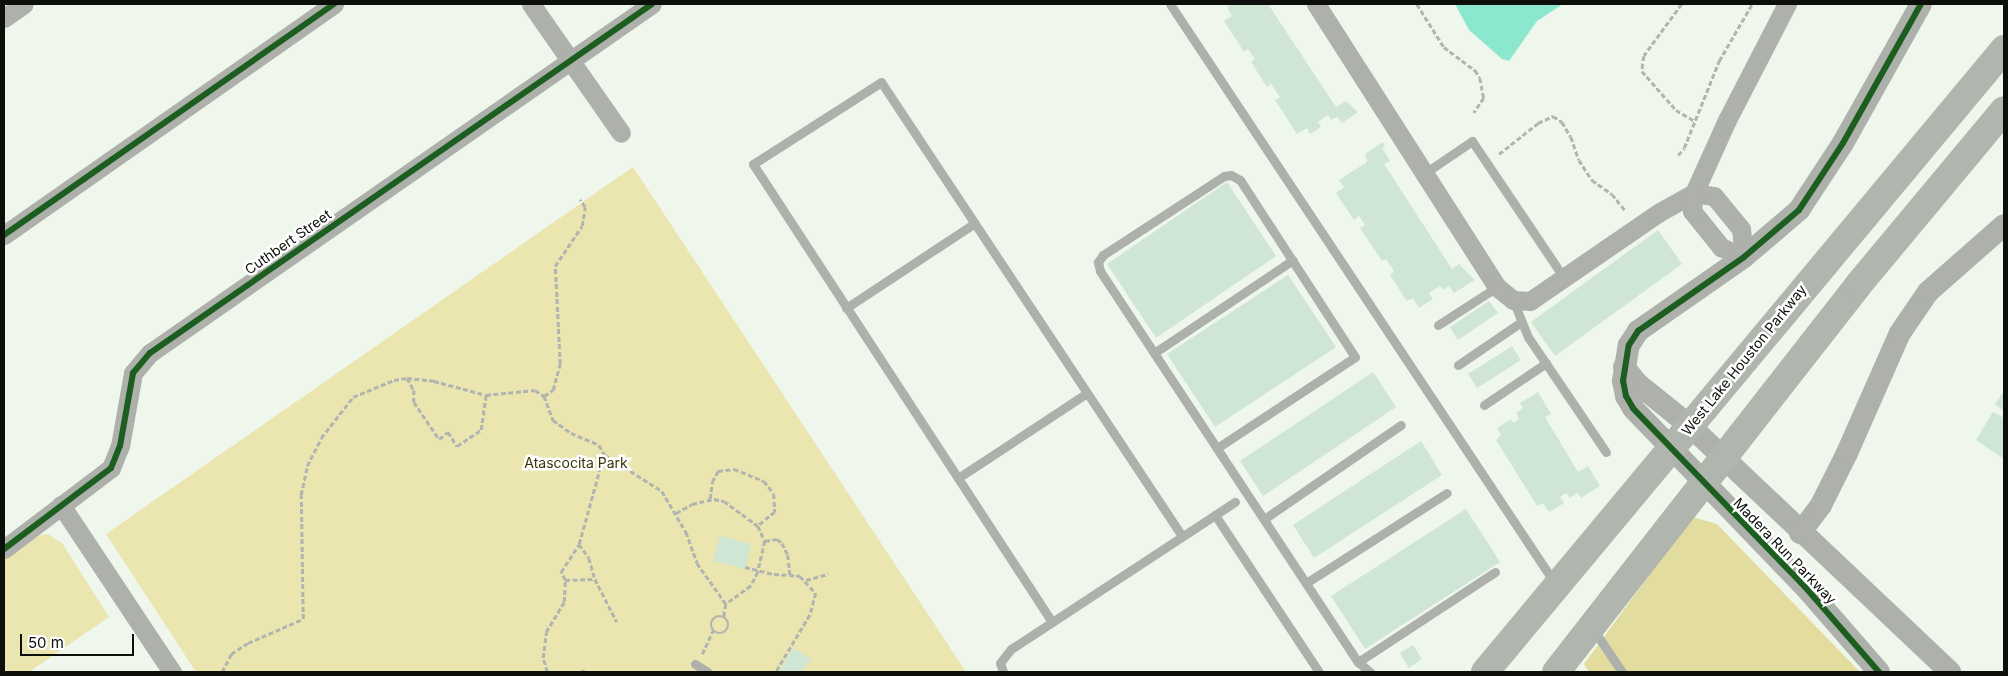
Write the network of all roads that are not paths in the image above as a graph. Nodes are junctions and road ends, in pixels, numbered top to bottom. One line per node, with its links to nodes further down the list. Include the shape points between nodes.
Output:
1 (24, 4): 9 (street)
2 (334, 4): 18 (street)
3 (531, 4): 11 (street)
4 (652, 4): 11 (street, Cuthbert Street)
5 (1170, 4): 51 (lane)
6 (1316, 4): 14 (street)
7 (1787, 4): 15 (street, via 1727,120)
8 (1920, 4): 19 (street, Madera Run Parkway, via 1812,192 1781,228)
9 (4, 18)
10 (2000, 54): 34 (main road, West Lake Houston Parkway)
11 (571, 61): 13 (street); 43 (street, Cuthbert Street, via 150,354 133,373 120,446 111,468)
12 (2004, 110): 38 (main road, via 1859,284)
13 (621, 133)
14 (1424, 173): 21 (lane, via 1472,142); 22 (street)
15 (1694, 193): 19 (street, via 1692,211 1721,247); 19 (street, via 1714,196 1741,229); 21 (street, via 1658,213)
16 (974, 223): 24 (lane); 24 (lane, via 881,82 753,164); 31 (lane)
17 (2004, 225): 46 (street, via 1928,292 1900,333 1821,505)
18 (4, 235)
19 (1744, 257): 30 (street, Madera Run Parkway, via 1638,331 1629,345)
20 (1292, 260): 27 (lane); 27 (lane, via 1240,180 1231,175 1224,176 1103,256 1098,262 1100,271); 35 (lane, via 1355,357)
21 (1564, 278): 23 (street, via 1530,300)
22 (1497, 287): 23 (street); 26 (lane)
23 (1513, 300): 25 (lane)
24 (846, 308): 39 (lane)
25 (1521, 322): 28 (lane); 29 (lane)
26 (1438, 325)
27 (1154, 353): 35 (lane)
28 (1546, 363): 32 (lane); 37 (lane)
29 (1458, 364)
30 (1624, 367): 34 (street, Madera Run Parkway, via 1638,384); 36 (street, Madera Run Parkway, via 1626,396)
31 (1087, 392): 39 (lane); 47 (lane)
32 (1484, 405)
33 (1401, 425): 45 (lane)
34 (1690, 426): 36 (main road, West Lake Houston Parkway); 38 (street, Madera Run Parkway)
35 (1217, 448): 45 (lane)
36 (1671, 450): 40 (street, Madera Run Parkway); 51 (main road, West Lake Houston Parkway)
37 (1606, 452)
38 (1724, 460): 40 (main road); 46 (street, Madera Run Parkway)
39 (958, 478): 52 (lane)
40 (1703, 484): 53 (main road); 64 (street, Madera Run Parkway, via 1805,587)
41 (1447, 493): 50 (lane)
42 (1235, 502): 44 (lane)
43 (62, 505): 48 (street, Cuthbert Street); 57 (street)
44 (1215, 515): 47 (lane); 60 (lane)
45 (1264, 519): 50 (lane)
46 (1800, 533): 65 (street, Madera Run Parkway)
47 (1182, 536): 52 (lane)
48 (4, 549)
49 (1495, 572): 54 (lane)
50 (1306, 583): 54 (lane)
51 (1556, 584): 62 (main road, West Lake Houston Parkway)
52 (1052, 622): 59 (lane, via 1011,648 1000,664)
53 (1591, 627): 56 (main road); 63 (lane)
54 (1358, 662): 61 (lane)
55 (696, 664): 58 (lane)
56 (1562, 670)
57 (172, 672)
58 (708, 672)
59 (1003, 672)
60 (1319, 672)
61 (1370, 672)
62 (1485, 672)
63 (1622, 672)
64 (1879, 672)
65 (1950, 672)

